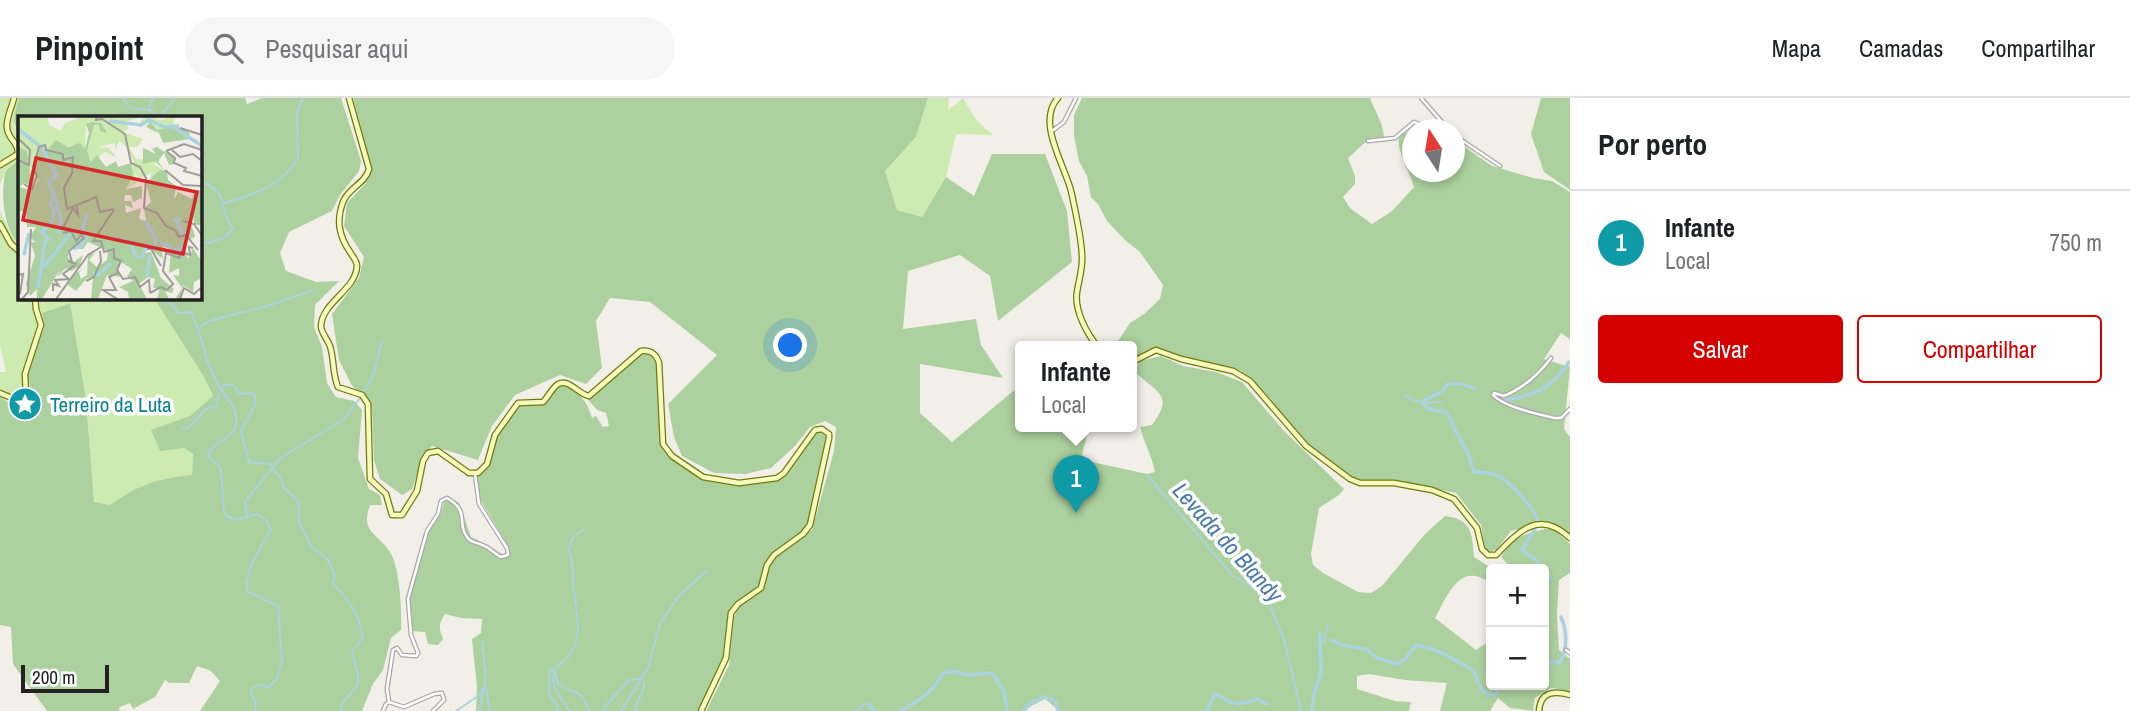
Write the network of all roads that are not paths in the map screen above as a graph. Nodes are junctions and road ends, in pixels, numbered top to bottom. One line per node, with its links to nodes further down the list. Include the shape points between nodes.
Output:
1 (14, 98): 11 (main road, via 7,127 18,154)
2 (349, 98): 21 (main road, via 369,165 365,179 344,199 339,226 341,239 356,260 356,271 321,324 331,348 336,384 367,401 370,478 386,494 392,515 402,515 417,492 423,461 431,452 442,453)
3 (1058, 98): 7 (main road, via 1050,111)
4 (1076, 98): 7 (street, via 1064,122)
5 (1421, 98): 6 (street)
6 (1439, 119)
7 (1052, 131): 16 (main road, via 1055,152 1070,184 1081,246 1077,303)
8 (1402, 132): 9 (street, via 1395,138)
9 (1368, 141)
10 (1465, 142): 12 (street)
11 (0, 165)
12 (1500, 166)
13 (0, 224): 14 (main road)
14 (18, 250)
15 (35, 299): 19 (main road, via 41,325 25,374 26,396 19,401)
16 (1094, 341)
17 (1551, 358): 20 (street, via 1520,388 1504,396 1493,395 1516,408 1554,418)
18 (1137, 359): 22 (main road, via 1156,350 1239,373 1306,446 1350,480 1440,491 1454,499 1477,528 1488,555 1496,555 1514,536 1535,525 1554,526)
19 (0, 393)
20 (1570, 409)
21 (475, 474): 26 (street, via 480,504 508,555 501,557 470,541 458,505 447,498 441,500 408,592 410,633 418,653 402,655 394,650); 29 (main road, via 485,468 492,439 519,402 542,402 563,383 589,396 634,356 646,351 659,363 663,444 672,456 703,477 739,483 777,478 815,430 827,431 830,438 810,525 775,555 761,588 731,613 726,658)
22 (1570, 538)
23 (1566, 650): 24 (street)
24 (1570, 653)
25 (1570, 695): 30 (main road, via 1548,694)
26 (389, 702): 27 (street); 28 (street, via 404,707 442,693 444,700)
27 (383, 711)
28 (433, 711)
29 (701, 711)
30 (1539, 711)

